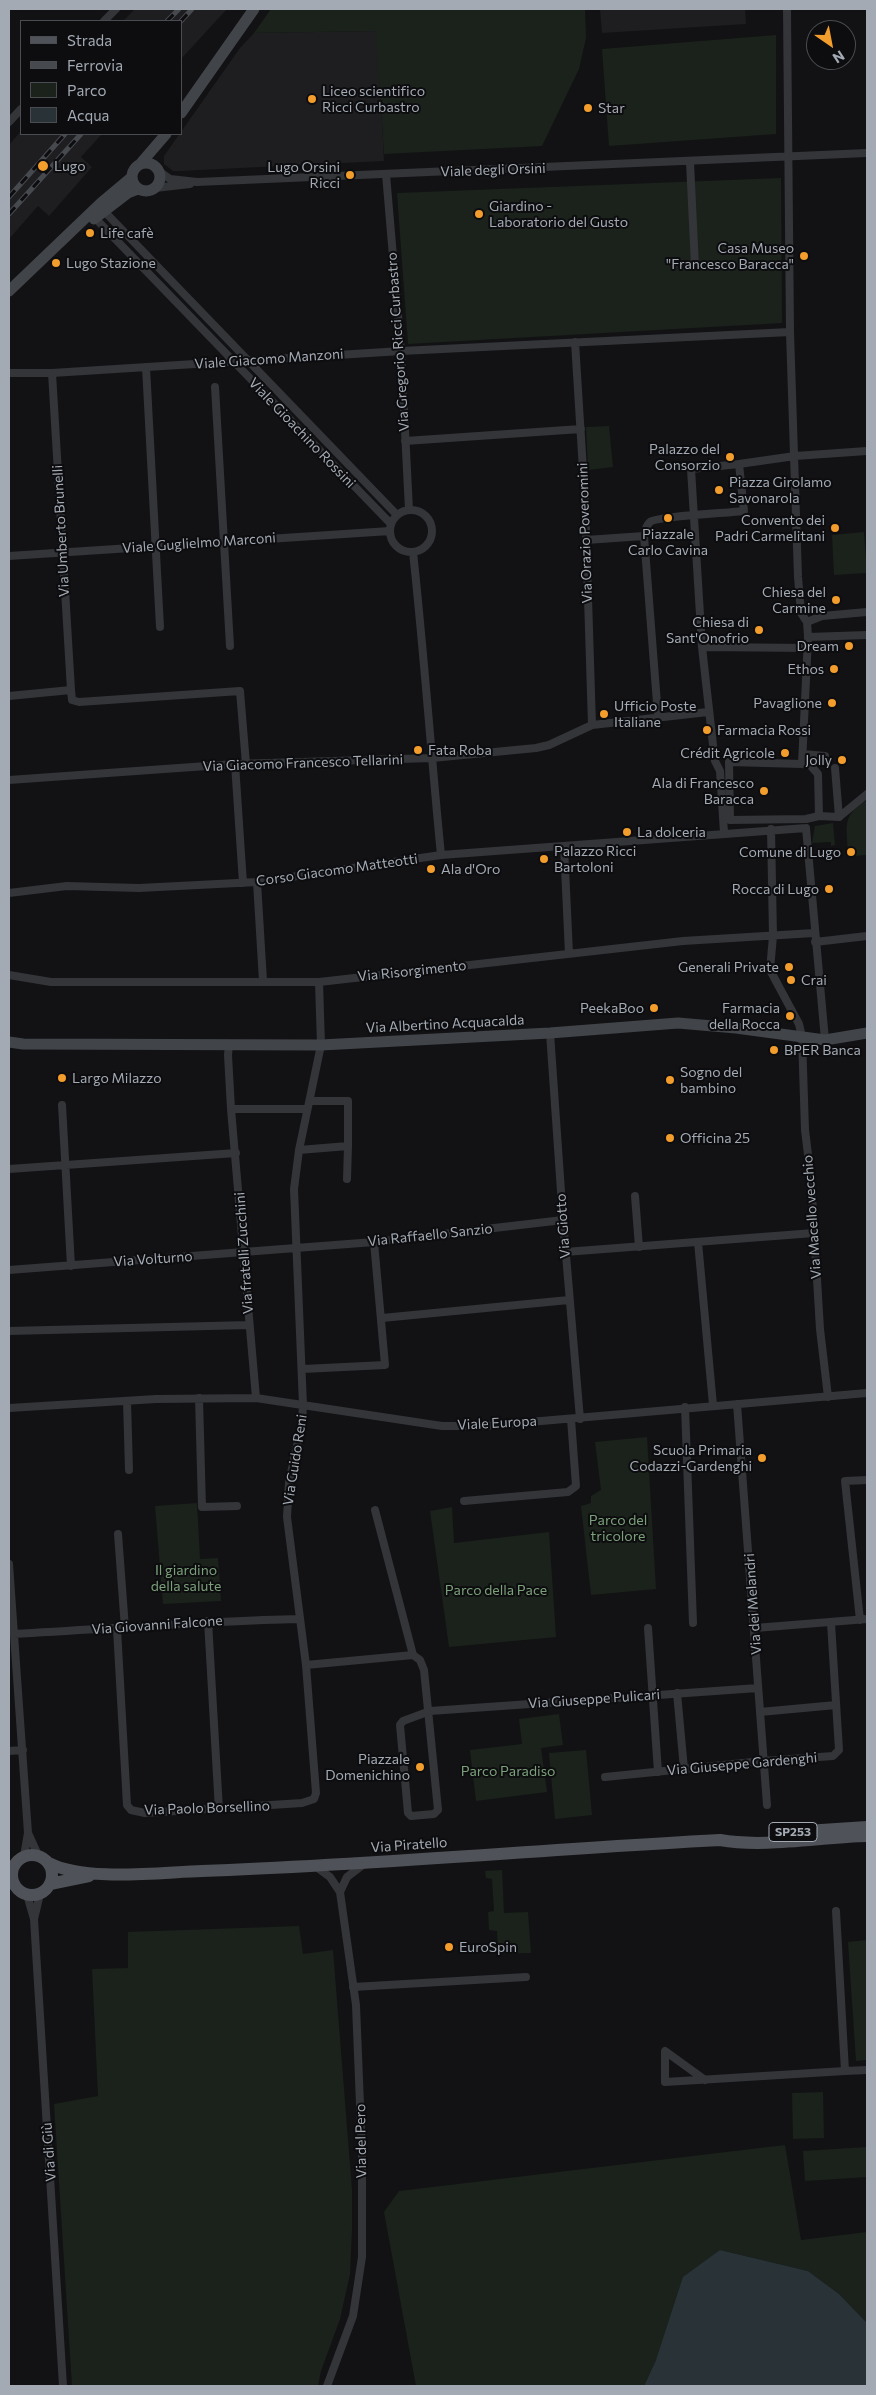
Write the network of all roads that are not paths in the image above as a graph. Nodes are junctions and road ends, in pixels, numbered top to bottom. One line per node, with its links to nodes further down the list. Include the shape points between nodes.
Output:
1 (116, 9): 4 (street)
2 (254, 9): 6 (main road)
3 (786, 9): 11 (street)
4 (105, 20)
5 (20, 110): 7 (street)
6 (182, 112)
7 (9, 122)
8 (166, 135): 13 (main road)
9 (166, 135): 14 (main road, via 158,152)
10 (867, 153): 11 (street, Viale degli Orsini)
11 (790, 158): 12 (street, Viale degli Orsini); 23 (street)
12 (690, 162): 15 (street, Viale degli Orsini); 21 (street)
13 (141, 163): 14 (main road, via 150,163); 16 (main road, via 134,169)
14 (158, 170): 17 (street, Viale degli Orsini, via 170,178); 18 (main road, via 160,181)
15 (386, 174): 17 (street, Viale degli Orsini); 25 (street, Via Gregorio Ricci Curbastro)
16 (132, 177): 19 (main road); 20 (main road)
17 (197, 182): 18 (street, Viale degli Orsini)
18 (155, 188): 19 (main road, via 147,191)
19 (138, 189): 20 (main road)
20 (96, 214): 22 (main road); 26 (street, Viale Gioachino Rossini); 27 (street, Viale Gioachino Rossini)
21 (695, 266)
22 (9, 291)
23 (790, 332): 24 (street, Viale Giacomo Manzoni); 35 (street)
24 (575, 342): 25 (street, Viale Giacomo Manzoni); 32 (street, Via Orazio Poveromini)
25 (401, 351): 26 (street, Viale Giacomo Manzoni); 33 (street, Via Gregorio Ricci Curbastro)
26 (246, 359): 27 (street, Viale Giacomo Manzoni); 38 (street, Viale Gioachino Rossini)
27 (230, 360): 28 (street, Viale Giacomo Manzoni); 40 (street, Viale Gioachino Rossini)
28 (146, 366): 30 (street, Viale Giacomo Manzoni); 44 (street)
29 (9, 373): 30 (street, Viale Giacomo Manzoni)
30 (52, 373): 45 (street, Via Umberto Brunelli)
31 (215, 387): 43 (street)
32 (581, 429): 33 (street); 42 (street, Via Orazio Poveromini)
33 (405, 442): 37 (street, Via Gregorio Ricci Curbastro)
34 (867, 451): 35 (street)
35 (795, 456): 36 (street); 49 (street, via 801,613)
36 (739, 464): 39 (street, via 744,511); 39 (street, via 691,469)
37 (409, 510): 38 (street); 46 (street, via 421,513 431,527 430,540)
38 (397, 515): 40 (street)
39 (696, 516): 41 (street, via 650,521); 56 (street)
40 (390, 527): 43 (street, Viale Guglielmo Marconi); 46 (street, via 391,538 399,549)
41 (644, 536): 42 (street); 61 (street)
42 (586, 540): 62 (street, Via Orazio Poveromini)
43 (224, 542): 44 (street, Viale Guglielmo Marconi); 54 (street)
44 (155, 546): 45 (street, Viale Guglielmo Marconi); 50 (street)
45 (62, 552): 47 (street, Viale Guglielmo Marconi); 58 (street, Via Umberto Brunelli)
46 (413, 552): 65 (street)
47 (9, 556)
48 (867, 612): 49 (street, via 822,616)
49 (807, 622): 53 (street)
50 (160, 627)
51 (867, 635): 52 (street)
52 (834, 636): 53 (street); 55 (street)
53 (808, 638): 57 (street)
54 (230, 646)
55 (835, 646)
56 (702, 647): 57 (street); 60 (street)
57 (808, 648): 63 (street)
58 (71, 690): 59 (street); 69 (street, via 72,700 79,702 240,691)
59 (9, 696)
60 (708, 712): 61 (street, Via Giacomo Francesco Tellarini); 66 (street)
61 (658, 716): 62 (street, Via Giacomo Francesco Tellarini)
62 (592, 725): 65 (street, Via Giacomo Francesco Tellarini, via 550,745 536,748)
63 (803, 754): 64 (street); 70 (street)
64 (825, 756)
65 (432, 758): 69 (street, Via Giacomo Francesco Tellarini); 80 (street)
66 (715, 761): 67 (street); 78 (street, via 720,771)
67 (729, 762): 70 (street); 74 (street, via 730,820)
68 (234, 764): 69 (street, Via Giacomo Francesco Tellarini); 72 (street, Via Giacomo Francesco Tellarini); 82 (street)
69 (246, 764)
70 (802, 764): 74 (street, via 810,765 818,774)
71 (835, 768): 75 (street)
72 (9, 780)
73 (867, 794): 75 (street)
74 (819, 816): 75 (street); 76 (street)
75 (839, 817)
76 (806, 828): 77 (street); 84 (street)
77 (771, 829): 78 (street, Corso Giacomo Matteotti); 85 (street, Via Macello vecchio)
78 (724, 833): 79 (street, Corso Giacomo Matteotti)
79 (564, 846): 80 (street, Corso Giacomo Matteotti); 88 (street)
80 (441, 854): 81 (street, Corso Giacomo Matteotti)
81 (257, 882): 82 (street, Corso Giacomo Matteotti); 90 (street)
82 (243, 883): 83 (street, Corso Giacomo Matteotti, via 139,888 67,886)
83 (9, 893)
84 (814, 934): 85 (street, Via Risorgimento); 87 (street)
85 (773, 936): 88 (street, Via Risorgimento, via 683,941); 94 (street, Via Macello vecchio, via 770,970 799,1024)
86 (867, 936): 87 (street)
87 (815, 942): 95 (street)
88 (569, 954): 91 (street, Via Risorgimento)
89 (9, 975): 90 (street, Via Risorgimento, via 51,982)
90 (263, 981): 91 (street, Via Risorgimento)
91 (319, 982): 99 (street, Via Guido Reni)
92 (550, 1033): 94 (main road, Via Albertino Acquacalda, via 678,1023); 99 (main road, Via Albertino Acquacalda); 112 (street, Via Giotto)
93 (867, 1033): 95 (main road, Via Albertino Acquacalda)
94 (802, 1038): 95 (main road, Via Albertino Acquacalda); 113 (street, Via Macello vecchio, via 805,1130)
95 (825, 1040)
96 (9, 1042): 97 (main road, Via Albertino Acquacalda)
97 (23, 1044): 98 (main road, Via Albertino Acquacalda); 100 (main road, Via Albertino Acquacalda)
98 (229, 1044): 99 (main road, Via Albertino Acquacalda); 103 (street, Via fratelli Zucchini)
99 (321, 1045): 101 (street, Via Guido Reni)
100 (9, 1048)
101 (310, 1101): 104 (street, Via Guido Reni); 105 (street, via 348,1101)
102 (62, 1105): 108 (street)
103 (231, 1109): 104 (street); 107 (street, Via fratelli Zucchini)
104 (307, 1109): 106 (street, Via Guido Reni)
105 (348, 1146): 106 (street); 110 (street)
106 (299, 1150): 117 (street, Via Guido Reni, via 294,1189)
107 (236, 1153): 108 (street); 118 (street, Via fratelli Zucchini)
108 (66, 1164): 109 (street); 120 (street)
109 (9, 1169)
110 (347, 1179)
111 (635, 1196): 116 (street)
112 (563, 1220): 114 (street, Via Raffaello Sanzio); 119 (street, Via Giotto)
113 (814, 1233): 115 (street); 128 (street, Via Macello vecchio)
114 (374, 1242): 117 (street, Via Raffaello Sanzio); 123 (street)
115 (698, 1242): 116 (street); 134 (street)
116 (639, 1246): 119 (street)
117 (297, 1248): 118 (street, Via Volturno); 126 (street, Via Guido Reni)
118 (245, 1252): 120 (street, Via Volturno); 124 (street, Via fratelli Zucchini)
119 (565, 1252): 122 (street, Via Giotto)
120 (71, 1266): 121 (street, Via Volturno)
121 (9, 1270)
122 (569, 1300): 123 (street); 137 (street, Via Giotto)
123 (382, 1318): 126 (street, via 385,1365)
124 (249, 1325): 125 (street); 130 (street, Via fratelli Zucchini)
125 (9, 1332)
126 (303, 1369): 133 (street, Via Guido Reni)
127 (867, 1392): 128 (street, Viale Europa)
128 (828, 1397): 132 (street, Viale Europa)
129 (199, 1398): 130 (street, Viale Europa); 131 (street, Viale Europa); 142 (street, via 202,1507)
130 (256, 1398): 133 (street, Viale Europa)
131 (127, 1401): 136 (street, Viale Europa); 139 (street)
132 (737, 1404): 134 (street, Viale Europa); 153 (street, Via dei Melandri)
133 (303, 1405): 138 (street, Viale Europa, via 442,1426); 146 (street, Via Guido Reni, via 287,1517)
134 (713, 1405): 135 (street, Viale Europa)
135 (685, 1407): 137 (street, Viale Europa); 150 (street)
136 (9, 1408)
137 (580, 1418): 138 (street, Viale Europa)
138 (571, 1419): 141 (street, via 576,1486 573,1490)
139 (128, 1470)
140 (867, 1480): 147 (street, via 845,1481)
141 (464, 1501)
142 (237, 1506)
143 (375, 1510): 155 (street)
144 (118, 1534): 151 (street)
145 (9, 1564): 154 (street)
146 (299, 1619): 148 (street, Via Giovanni Falcone); 156 (street, Via Guido Reni)
147 (864, 1620): 149 (street)
148 (208, 1621): 151 (street, Via Giovanni Falcone); 171 (street)
149 (831, 1622): 153 (street); 160 (street, Via Giuseppe Gardenghi)
150 (693, 1623)
151 (121, 1628): 154 (street, Via Giovanni Falcone); 171 (street, Via Paolo Borsellino, via 127,1805 131,1810 145,1813)
152 (648, 1628): 159 (street)
153 (755, 1628): 157 (street, Via dei Melandri)
154 (14, 1634): 163 (street)
155 (413, 1654): 156 (street); 161 (street, via 424,1670)
156 (306, 1665): 169 (street, Via Guido Reni)
157 (758, 1688): 158 (street, Via Giuseppe Pulicari); 162 (street, Via dei Melandri)
158 (677, 1693): 159 (street, Via Giuseppe Pulicari); 166 (street)
159 (651, 1695): 161 (street, Via Giuseppe Pulicari); 167 (street)
160 (836, 1705): 162 (street); 165 (street, Via Giuseppe Gardenghi, via 838,1753)
161 (430, 1711): 161 (street, via 438,1810 434,1814 412,1816 408,1813 400,1725)
162 (760, 1712): 165 (street, Via dei Melandri)
163 (23, 1750): 164 (street); 173 (street)
164 (9, 1751)
165 (763, 1761): 166 (street, Via Giuseppe Gardenghi); 170 (street, Via dei Melandri)
166 (684, 1769): 167 (street, Via Giuseppe Gardenghi)
167 (658, 1772): 168 (street, Via Giuseppe Gardenghi)
168 (605, 1777)
169 (314, 1799): 171 (street, Via Paolo Borsellino, via 302,1803)
170 (767, 1805)
171 (219, 1810)
172 (867, 1827): 175 (main road, Via Piratello / SP253, via 730,1836)
173 (28, 1833): 176 (street); 177 (street)
174 (867, 1836): 175 (main road, Via Piratello / SP253, via 734,1843)
175 (720, 1840): 178 (main road, Via Piratello)
176 (38, 1855): 177 (main road); 179 (main road, Via Piratello)
177 (16, 1863): 183 (main road, via 11,1876)
178 (366, 1863): 180 (main road, Via Piratello); 184 (street, via 347,1877)
179 (49, 1864): 181 (main road, Via Piratello); 182 (main road, via 52,1870)
180 (315, 1866): 181 (main road, Via Piratello); 184 (street, via 330,1877)
181 (99, 1874): 182 (main road, Via Piratello)
182 (50, 1884): 185 (main road)
183 (17, 1889): 185 (main road); 187 (street, Via di Giù)
184 (340, 1892): 189 (street, Via del Pero)
185 (40, 1894): 187 (street, Via di Giù)
186 (836, 1911): 191 (street)
187 (34, 1919): 193 (street, Via di Giù)
188 (526, 1977): 189 (street)
189 (353, 1987): 194 (street, Via del Pero, via 362,2154 362,2257 353,2316)
190 (867, 2070): 191 (street)
191 (845, 2071): 192 (street)
192 (705, 2080): 192 (street, via 665,2082 665,2051 673,2057)
193 (63, 2386)
194 (327, 2386)

